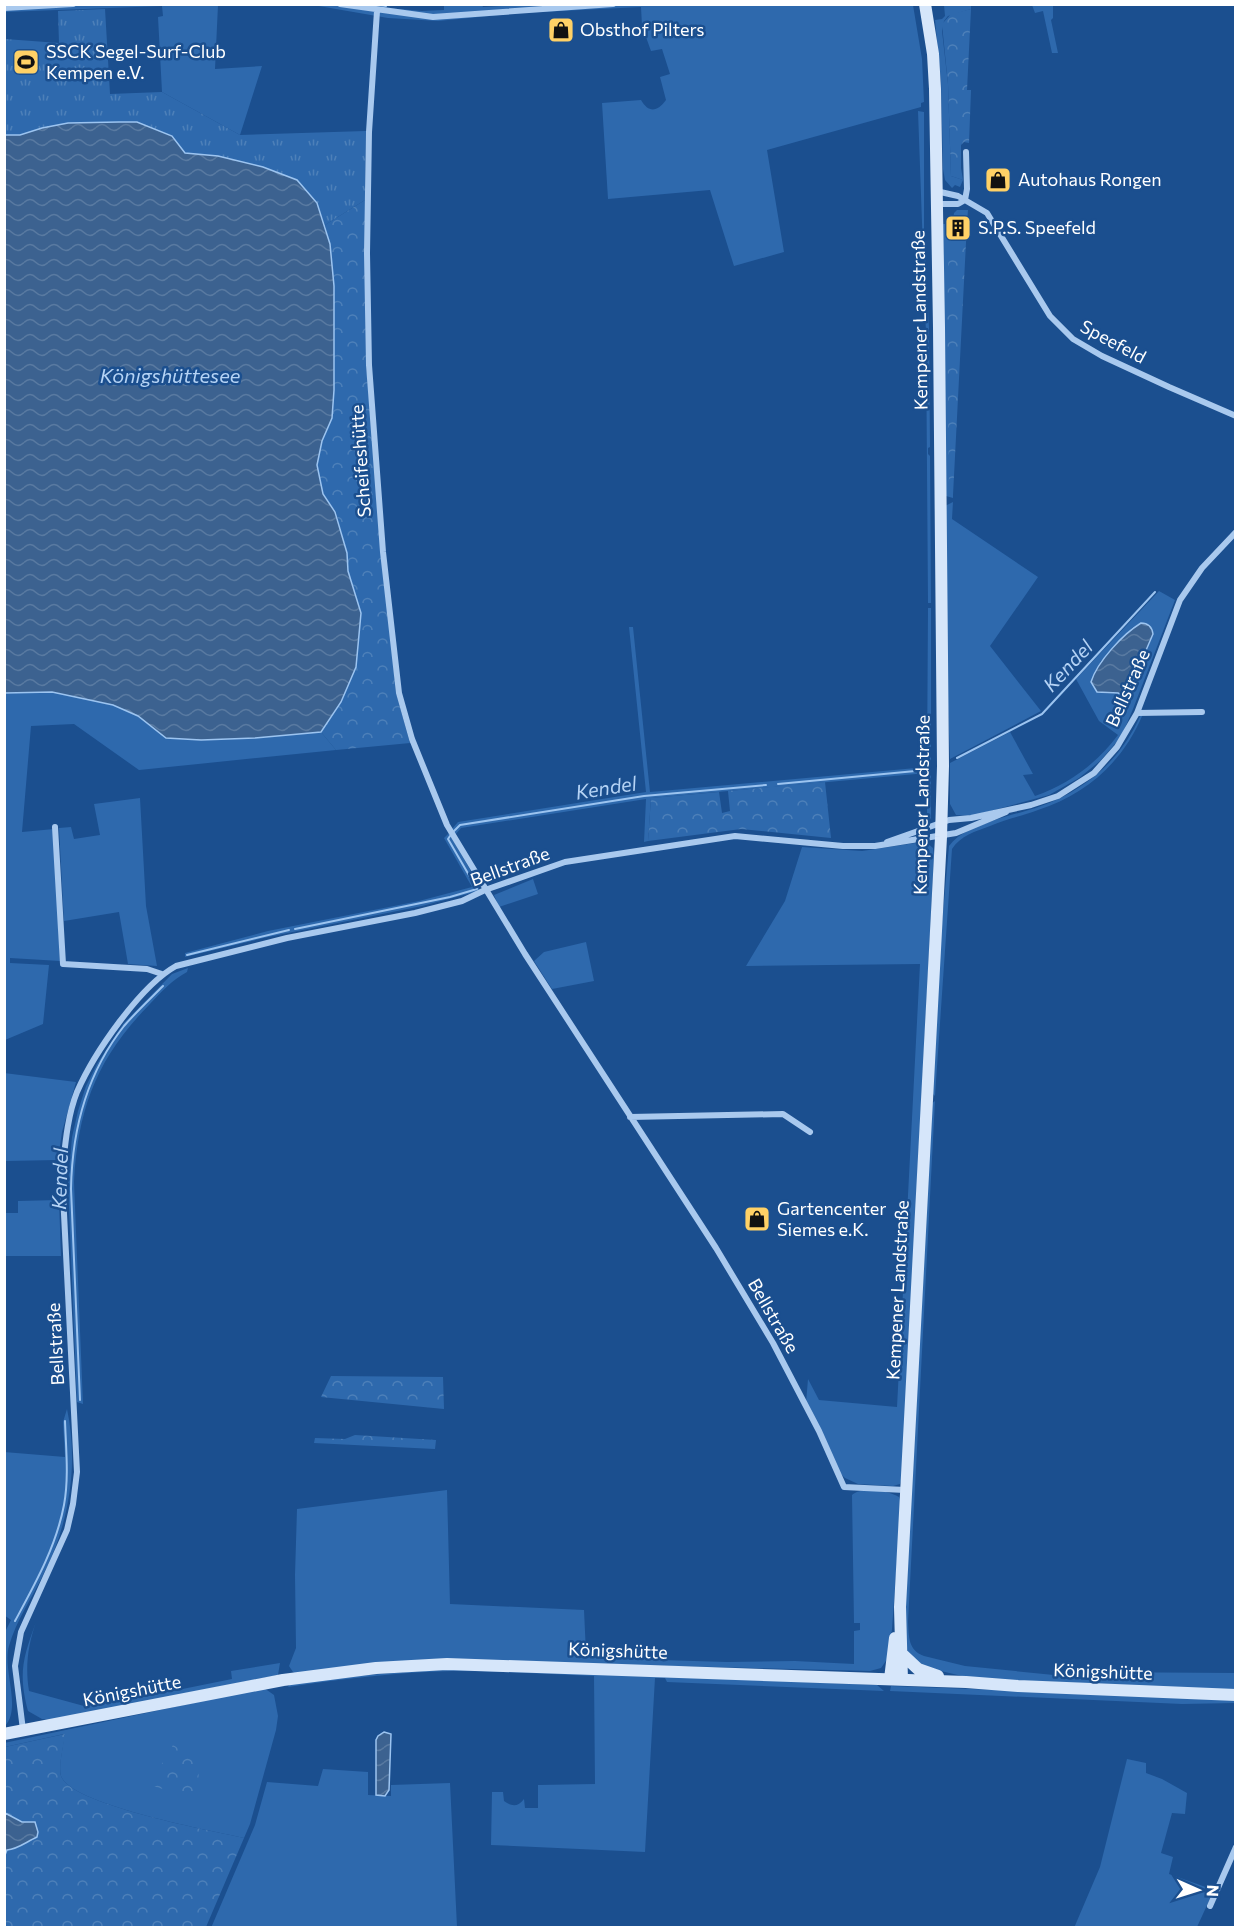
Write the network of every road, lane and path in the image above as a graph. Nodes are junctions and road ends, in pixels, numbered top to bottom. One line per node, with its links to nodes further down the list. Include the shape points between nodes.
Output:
1 (74, 4): 5 (street)
2 (340, 4): 7 (street)
3 (613, 4): 7 (street, via 433,17)
4 (925, 4): 9 (street, Kempener Landstraße, via 935,89)
5 (67, 5): 6 (street)
6 (4, 8)
7 (377, 10): 20 (street, Scheifeshütte, via 369,132 369,365 383,552 399,693 412,739 447,825)
8 (966, 152): 10 (street)
9 (936, 197): 10 (street, Speefeld, via 958,196); 10 (street, via 958,204); 16 (street, Kempener Landstraße)
10 (965, 200): 11 (street, Speefeld, via 992,219 1050,316 1073,339)
11 (1236, 416)
12 (1236, 532): 14 (street, Bellstraße, via 1202,568 1180,600)
13 (1202, 712): 14 (street)
14 (1137, 713): 15 (street, Bellstraße, via 1117,747 1094,773 1058,796)
15 (1006, 812): 16 (street, Bellstraße); 18 (street, Bellstraße)
16 (942, 822): 18 (street, Kempener Landstraße); 19 (street, Bellstraße)
17 (55, 827): 22 (street, via 63,964 147,969)
18 (941, 837): 19 (street, Bellstraße); 25 (street, Kempener Landstraße)
19 (875, 846): 20 (street, Bellstraße, via 735,836 565,862)
20 (485, 890): 21 (street, Scheifeshütte); 22 (street, Bellstraße, via 462,901 287,938 177,966)
21 (493, 904): 23 (street, Bellstraße)
22 (162, 974): 31 (street, Bellstraße, via 119,1022 97,1054 77,1094 67,1132 62,1174 77,1472 67,1530 21,1632 15,1666)
23 (630, 1117): 24 (street, via 783,1114); 25 (street, Bellstraße, via 716,1248 772,1343 844,1487)
24 (810, 1132)
25 (905, 1490): 26 (street, Kempener Landstraße)
26 (900, 1607): 27 (street, Kempener Landstraße); 28 (street, Kempener Landstraße)
27 (902, 1654): 28 (street, Kempener Landstraße); 29 (street, via 928,1674)
28 (896, 1679): 29 (street, Königshütte); 31 (street, Königshütte, via 447,1664 376,1668 283,1680)
29 (966, 1682): 30 (street, Königshütte)
30 (1236, 1695)
31 (23, 1730): 32 (street, Königshütte)
32 (4, 1734)
33 (1236, 1846): 34 (street)
34 (1210, 1906)

